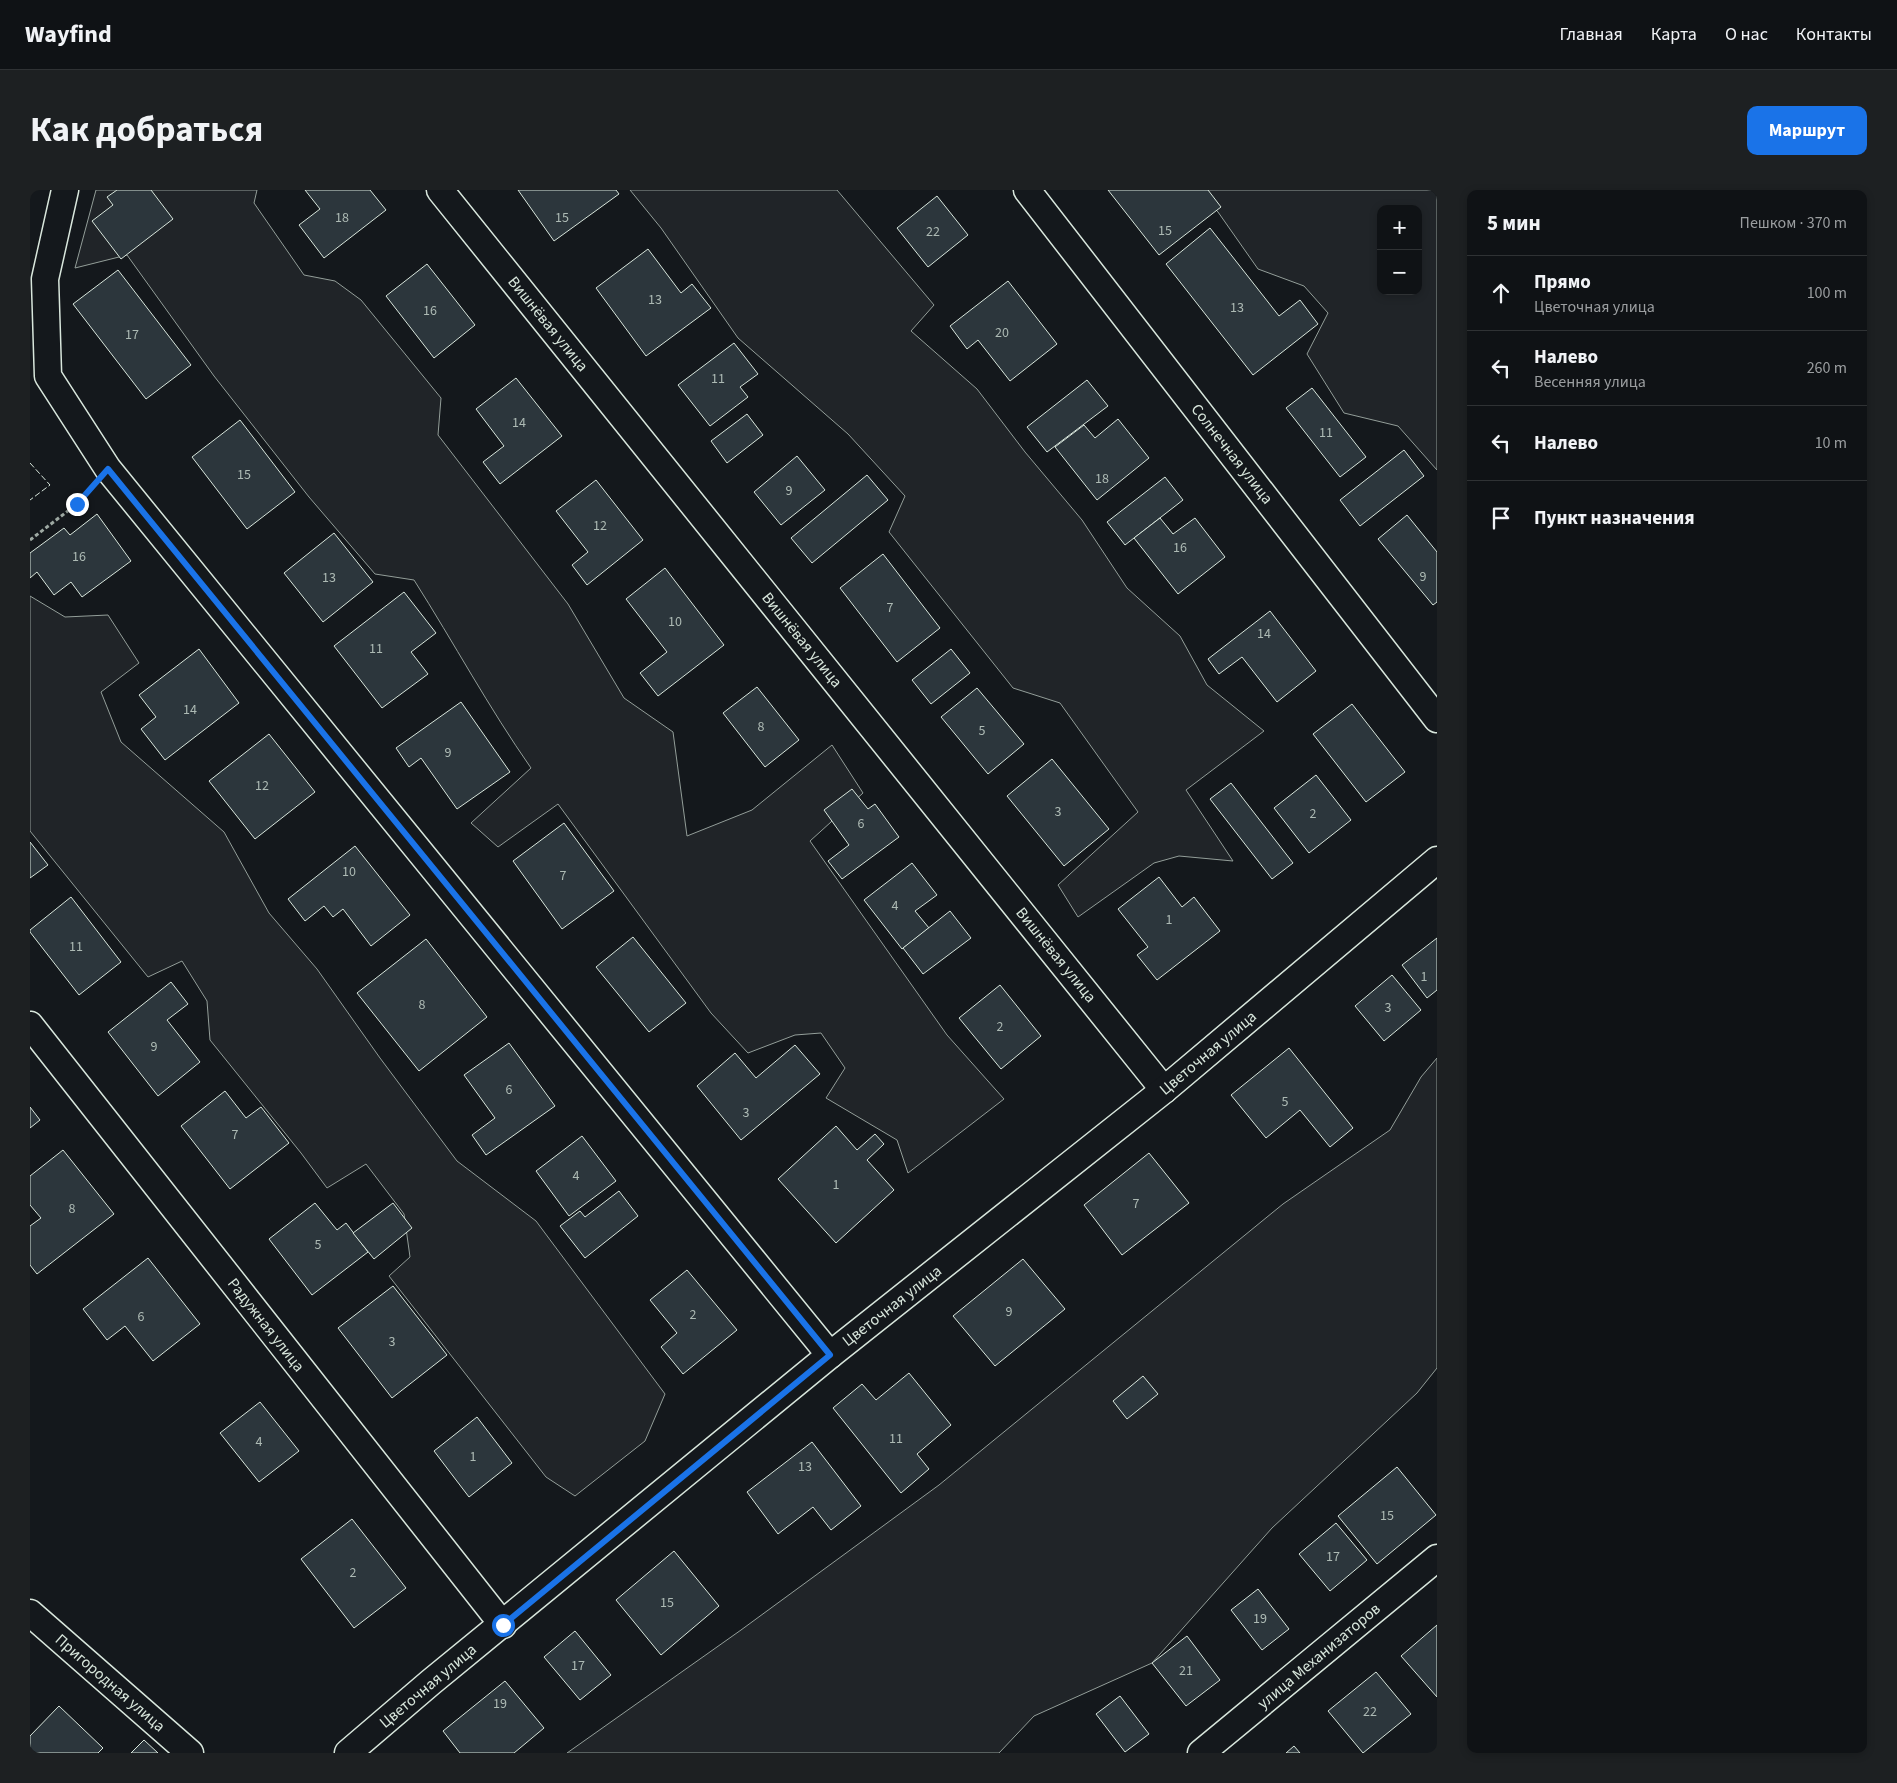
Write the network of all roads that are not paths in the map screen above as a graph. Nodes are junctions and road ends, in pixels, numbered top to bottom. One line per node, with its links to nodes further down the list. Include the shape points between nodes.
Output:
1 (65, 190): 8 (street, via 45,279 48,376 108,469)
2 (440, 190): 7 (street, Вишнёвая улица)
3 (1027, 190): 4 (street, Солнечная улица)
4 (1437, 719)
5 (1437, 860): 7 (street, Цветочная улица)
6 (30, 1025): 11 (street, Радужная улица)
7 (1164, 1090): 8 (street, Цветочная улица)
8 (830, 1355): 11 (street, Цветочная улица)
9 (1437, 1558): 14 (street, улица Механизаторов)
10 (30, 1613): 12 (street, Пригородная улица)
11 (503, 1625): 13 (street, Цветочная улица)
12 (190, 1753)
13 (348, 1753)
14 (1201, 1753)

